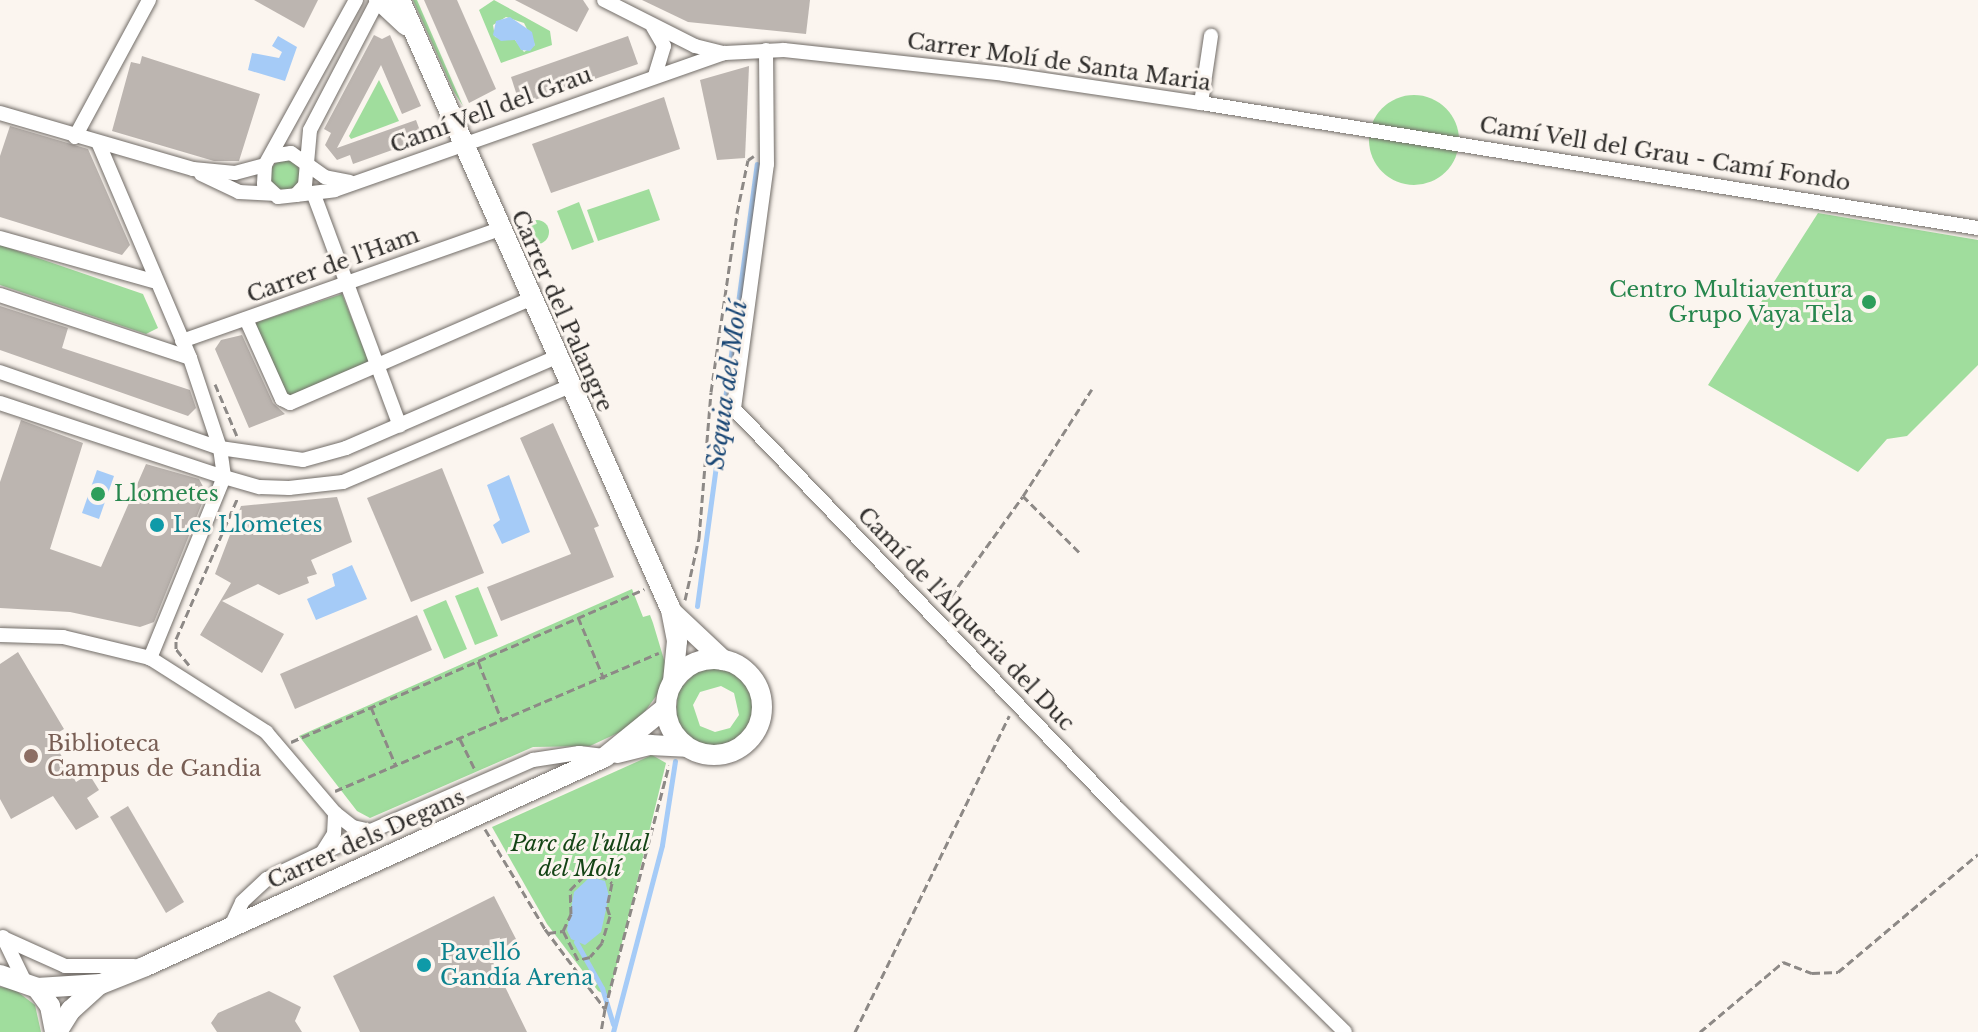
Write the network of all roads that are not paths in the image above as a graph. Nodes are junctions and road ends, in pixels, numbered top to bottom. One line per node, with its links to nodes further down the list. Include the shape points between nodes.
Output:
1 (149, 0): 15 (street)
2 (356, 0): 18 (street)
3 (378, 0): 7 (street, Carrer del Palangre); 19 (street, via 317,114)
4 (400, 0): 7 (street, Carrer del Palangre)
5 (604, 0): 6 (street)
6 (650, 24): 10 (street); 11 (street, via 664,46)
7 (411, 31): 17 (street, Carrer del Palangre)
8 (1211, 36): 12 (street)
9 (766, 50): 10 (street, Carrer Molí de Santa Maria); 12 (street, Carrer Molí de Santa Maria, via 1004,74); 61 (street, Camí de l'Alqueria del Duc, via 767,164 734,409)
10 (725, 53): 11 (street, Camí Vell del Grau)
11 (650, 77): 17 (street, Camí Vell del Grau)
12 (1201, 103): 14 (street, Carrer Molí de Santa Maria)
13 (0, 113): 15 (street)
14 (1345, 125): 25 (street, Camí Vell del Grau - Camí Fondo)
15 (75, 137): 16 (street)
16 (98, 142): 20 (street); 28 (street)
17 (460, 145): 21 (street, Camí Vell del Grau); 26 (street, Carrer del Palangre)
18 (268, 160): 19 (street, via 291,153); 20 (street, via 235,173); 22 (street, via 264,184)
19 (305, 166): 21 (street, via 332,180); 23 (street, via 305,185)
20 (193, 169): 22 (street, via 227,188)
21 (352, 182): 24 (street, Camí Vell del Grau)
22 (272, 194): 23 (street)
23 (296, 195): 24 (street, Camí Vell del Grau)
24 (314, 195): 29 (street)
25 (1978, 228)
26 (498, 230): 29 (street, Carrer de l'Ham); 31 (street, Carrer del Palangre)
27 (0, 238): 28 (street)
28 (153, 281): 33 (street)
29 (347, 284): 32 (street, Carrer de l'Ham); 36 (street)
30 (0, 295): 35 (street)
31 (530, 299): 34 (street, Carrer del Palangre); 36 (street)
32 (246, 319): 33 (street, Carrer de l'Ham); 36 (street, via 282,399 290,403)
33 (182, 341): 35 (street)
34 (556, 357): 38 (street, Carrer del Palangre); 40 (street)
35 (190, 358): 41 (street)
36 (379, 367): 40 (street)
37 (0, 372): 41 (street)
38 (570, 386): 42 (street, via 343,482 260,487); 43 (street, Carrer del Palangre)
39 (0, 403): 42 (street)
40 (400, 426): 41 (street, via 303,460)
41 (220, 448): 42 (street)
42 (224, 477): 45 (street)
43 (674, 614): 46 (street, Carrer del Palangre); 47 (street, Carrer del Palangre)
44 (0, 635): 45 (street, via 63,637)
45 (150, 658): 51 (street, via 225,702 280,746)
46 (723, 660): 47 (street, via 692,664); 49 (street, via 754,679 763,708 754,735 729,753 714,756)
47 (673, 682): 48 (street)
48 (664, 709): 49 (street); 50 (street, Carrer dels Degans)
49 (680, 746): 50 (street, Carrer dels Degans)
50 (605, 757): 52 (street, via 579,753 533,760); 54 (street, Carrer dels Degans)
51 (335, 813): 52 (street, via 353,827); 53 (street, via 334,834)
52 (371, 831): 53 (street)
53 (322, 853): 54 (street, via 267,879 242,902)
54 (231, 926): 56 (street, Carrer dels Degans)
55 (2, 933): 56 (street, Carrer dels Degans, via 65,966); 58 (street)
56 (146, 966): 59 (street, Carrer dels Degans)
57 (0, 975): 58 (street, Carrer dels Degans)
58 (30, 984): 59 (street, Carrer dels Degans); 60 (street, via 50,1006)
59 (101, 984): 60 (street, Carrer dels Degans)
60 (56, 1032)
61 (1345, 1032)

